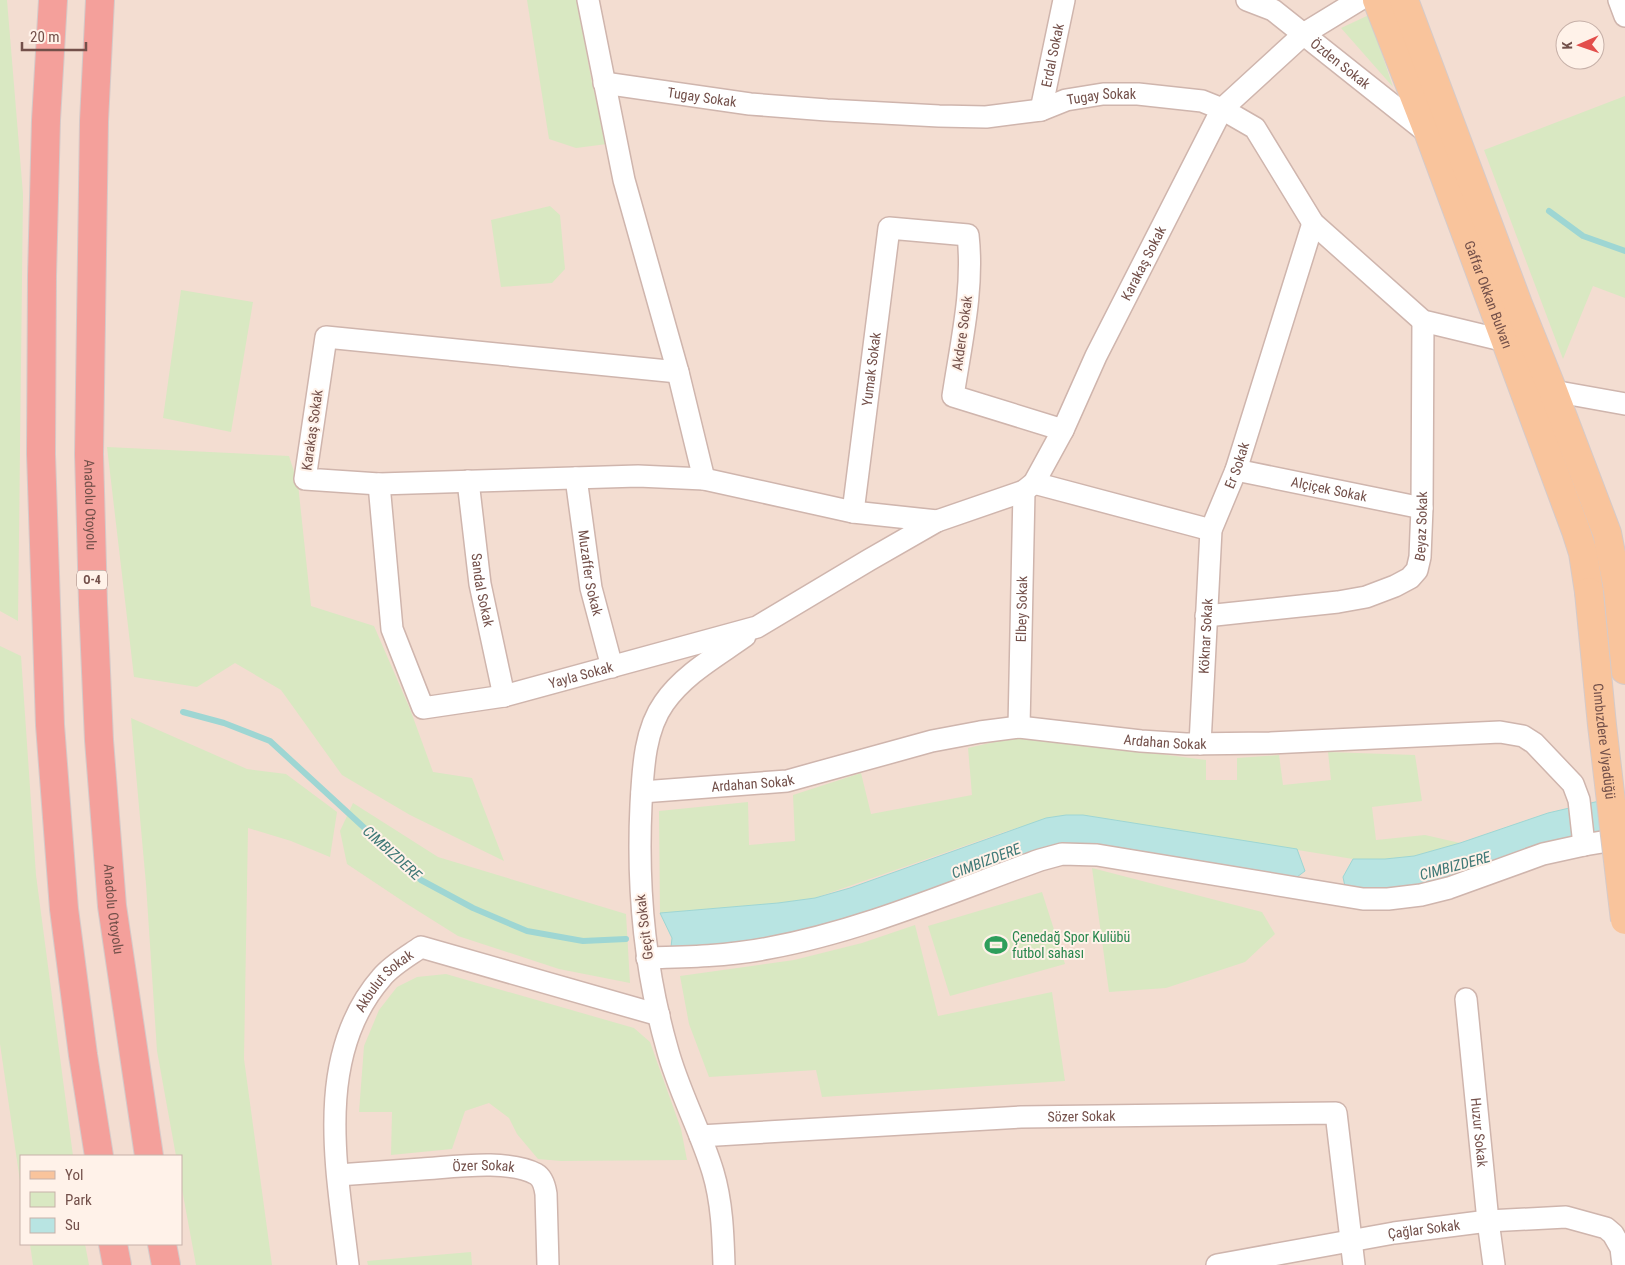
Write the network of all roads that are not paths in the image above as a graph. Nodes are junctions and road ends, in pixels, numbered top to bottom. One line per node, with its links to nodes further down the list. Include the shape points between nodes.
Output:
1 (52, 0): 50 (highway, via 42,276 41,454 50,725 64,909)
2 (100, 0): 51 (highway, Anadolu Otoyolu / O-4, via 94,121 88,454 93,602 99,740 112,906)
3 (588, 0): 12 (street)
4 (1064, 0): 14 (street, Erdal Sokak)
5 (1247, 0): 11 (street, Özden Sokak, via 1273,10)
6 (1359, 0): 11 (street, Karakaş Sokak)
7 (1377, 0): 15 (main road, Gaffar Okkan Bulvarı)
8 (1404, 0): 21 (main road, Gaffar Okkan Bulvarı)
9 (1619, 0): 10 (street)
10 (1625, 16)
11 (1305, 33): 13 (street, Karakaş Sokak); 15 (street, Özden Sokak)
12 (604, 83): 14 (street, Tugay Sokak, via 750,104 827,110 986,117); 20 (street, via 624,180)
13 (1222, 109): 14 (street, Tugay Sokak, via 1202,101 1181,98 1102,94 1066,100); 16 (street, Tugay Sokak, via 1255,128); 23 (street, Karakaş Sokak, via 1096,356)
14 (1041, 110)
15 (1430, 134): 19 (main road, Gaffar Okkan Bulvarı)
16 (1313, 223): 18 (street, Tugay Sokak); 24 (street, Er Sokak)
17 (889, 228): 23 (street, Akdere Sokak, via 968,235 968,297 953,396); 31 (street, Yumak Sokak)
18 (1423, 322): 19 (street, Tugay Sokak); 30 (street, Beyaz Sokak)
19 (1506, 341): 34 (main road, Gaffar Okkan Bulvarı, via 1576,531)
20 (678, 372): 26 (street); 28 (street, Karakaş Sokak, via 326,337 305,479)
21 (1553, 391): 22 (street); 38 (main road, Gaffar Okkan Bulvarı, via 1607,533 1617,584)
22 (1625, 404)
23 (1063, 430): 29 (street, Karakaş Sokak)
24 (1236, 470): 30 (street, Alçiçek Sokak); 33 (street, Er Sokak)
25 (576, 478): 26 (street, Karakaş Sokak); 27 (street, Karakaş Sokak); 37 (street, Muzaffer Sokak, via 591,588)
26 (704, 479): 31 (street, Karakaş Sokak)
27 (468, 481): 28 (street, Karakaş Sokak); 39 (street, Sandal Sokak, via 480,584)
28 (379, 484): 39 (street, Yayla Sokak, via 392,629 423,708)
29 (1029, 487): 32 (street); 33 (street); 40 (street, Elbey Sokak)
30 (1422, 508): 35 (street, Beyaz Sokak, via 1417,570 1395,586 1366,597 1338,602)
31 (853, 512): 32 (street, Karakaş Sokak)
32 (938, 521): 36 (street, Yayla Sokak)
33 (1211, 530): 35 (street, Köknar Sokak)
34 (1589, 592): 45 (main road, Cımbızdere Viyadüğü, bridge)
35 (1206, 616): 41 (street, Köknar Sokak)
36 (757, 627): 37 (street, Yayla Sokak); 42 (street, Geçit Sokak, via 687,678 662,704 653,722 643,768)
37 (612, 667): 39 (street, Yayla Sokak)
38 (1625, 670)
39 (504, 696)
40 (1019, 727): 41 (street, Ardahan Sokak, via 1141,741); 42 (street, Ardahan Sokak, via 932,741 787,781)
41 (1200, 744): 44 (street, Ardahan Sokak, via 1512,733 1534,743 1573,784 1579,800)
42 (642, 792): 46 (street, Geçit Sokak, via 640,896)
43 (1625, 838): 44 (street)
44 (1584, 845): 46 (street, via 1543,854 1449,888 1388,900 1363,899 1097,855 1062,854 823,936 735,953)
45 (1625, 920)
46 (647, 958): 48 (street, Geçit Sokak)
47 (1466, 998): 53 (street, Huzur Sokak)
48 (658, 1015): 49 (street, Geçit Sokak, via 678,1084); 52 (street, Akbulut Sokak, via 421,947 383,975 368,994 346,1039 334,1117)
49 (700, 1136): 54 (street, Sözer Sokak, via 1021,1117 1336,1113); 63 (street, Geçit Sokak, via 718,1192)
50 (99, 1155)
51 (149, 1155)
52 (338, 1175): 61 (street, Akbulut Sokak); 62 (street, Özer Sokak, via 472,1166 504,1166 532,1172 544,1183 546,1194)
53 (1488, 1221): 54 (street, Çağlar Sokak); 57 (street, Çağlar Sokak, via 1566,1217 1606,1228); 66 (street, Huzur Sokak)
54 (1351, 1240): 58 (street, Çağlar Sokak); 65 (street)
55 (113, 1245): 59 (highway)
56 (162, 1245): 60 (highway)
57 (1624, 1251)
58 (1280, 1260): 64 (street, Çağlar Sokak)
59 (117, 1265)
60 (166, 1265)
61 (348, 1265)
62 (548, 1265)
63 (724, 1265)
64 (1217, 1265)
65 (1354, 1265)
66 (1494, 1265)

